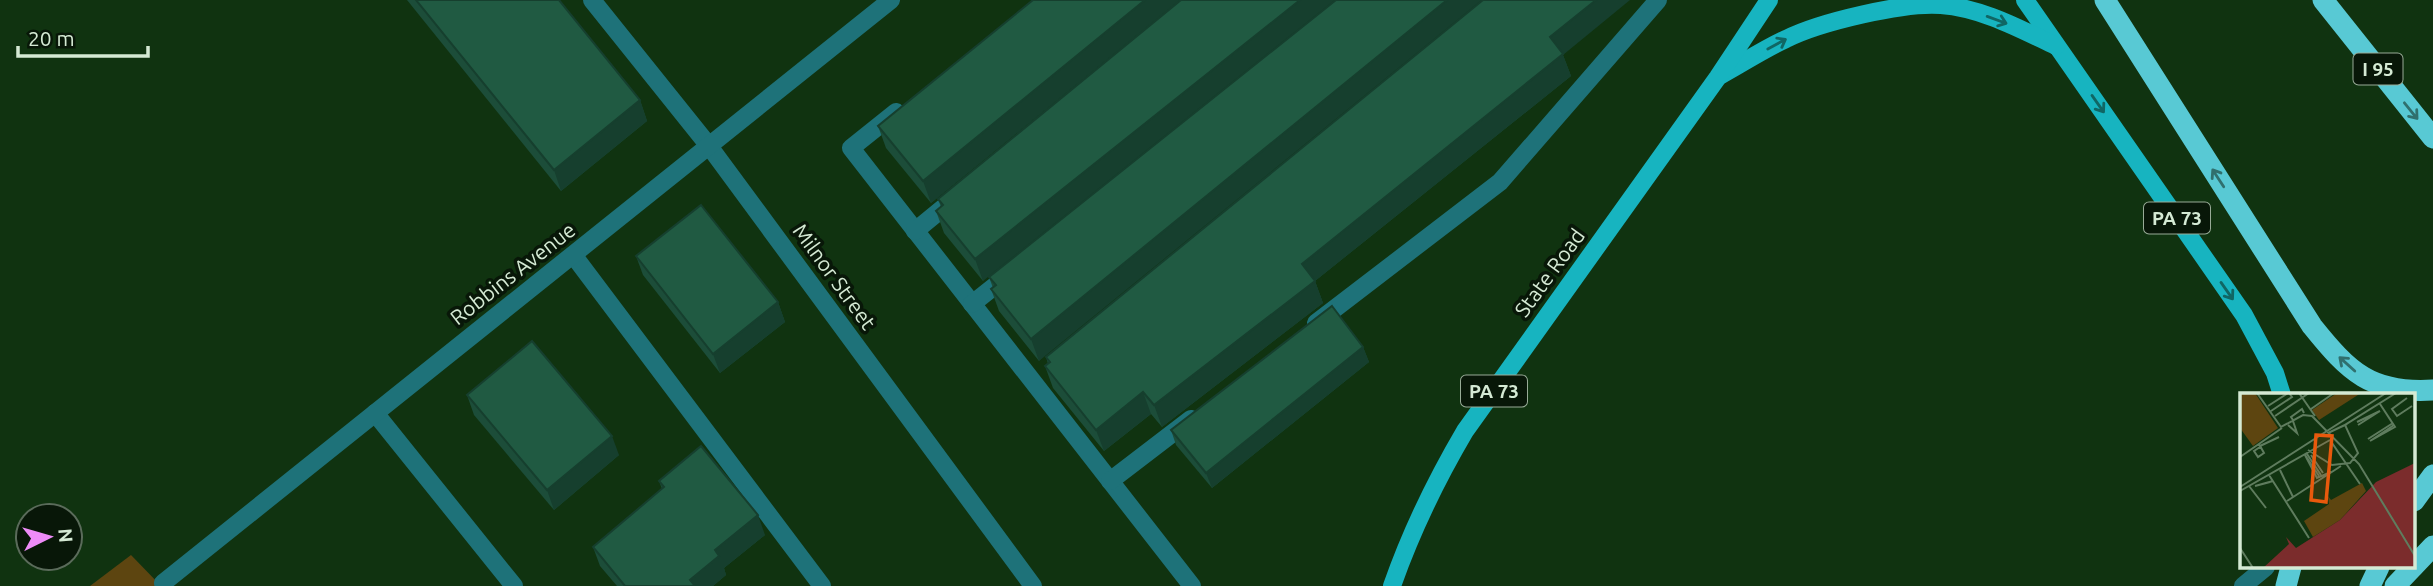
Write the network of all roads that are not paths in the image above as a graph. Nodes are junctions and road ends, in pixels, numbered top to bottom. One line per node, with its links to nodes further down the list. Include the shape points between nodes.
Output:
1 (592, 0): 12 (street, Milnor Street)
2 (891, 0): 12 (street, Robbins Avenue)
3 (1658, 0): 18 (street, via 1500,182)
4 (1769, 0): 9 (main road, State Road)
5 (2025, 0): 8 (main road)
6 (2105, 0): 19 (highway, one-way to 6, via 2394,390 2357,373 2312,326)
7 (2323, 0): 11 (highway, I 95, one-way to 11)
8 (2059, 48): 9 (main road, PA 73, one-way to 8, via 1788,38 1901,7 1941,5 1972,11); 20 (main road, PA 73, one-way to 20, via 2244,316)
9 (1718, 77): 37 (main road, State Road / PA 73, via 1465,431 1433,486)
10 (905, 104): 14 (street, via 851,148)
11 (2433, 138)
12 (709, 146): 15 (street, Robbins Avenue); 35 (street, Milnor Street)
13 (967, 188): 14 (street)
14 (915, 230): 17 (street)
15 (574, 256): 22 (street, Robbins Avenue); 34 (street)
16 (1027, 260): 17 (street)
17 (972, 304): 24 (street, via 1039,377)
18 (1305, 331)
19 (2433, 390)
20 (2281, 393)
21 (1208, 406): 24 (street)
22 (375, 413): 32 (street, Robbins Avenue); 33 (street)
23 (2433, 475): 25 (highway)
24 (1110, 481): 36 (street)
25 (2416, 498)
26 (2433, 546): 27 (highway)
27 (2416, 565)
28 (2265, 568): 38 (street)
29 (2291, 568): 39 (highway)
30 (2379, 568): 40 (highway)
31 (2413, 568): 41 (highway)
32 (163, 583)
33 (514, 586)
34 (822, 586)
35 (1033, 586)
36 (1192, 586)
37 (1392, 586)
38 (2243, 586)
39 (2286, 586)
40 (2370, 586)
41 (2395, 586)

